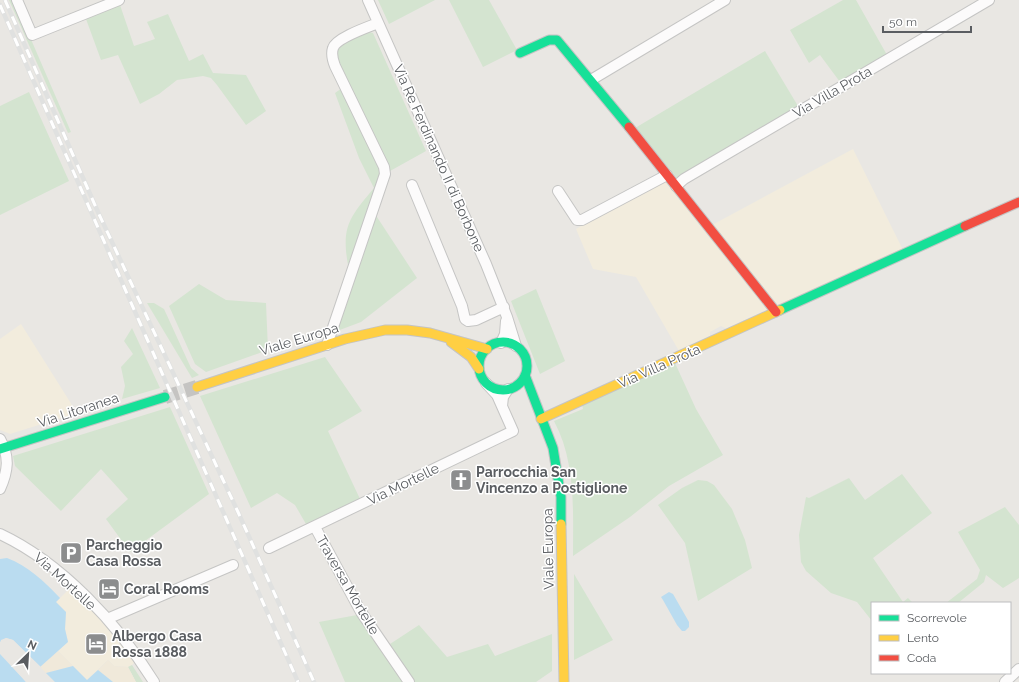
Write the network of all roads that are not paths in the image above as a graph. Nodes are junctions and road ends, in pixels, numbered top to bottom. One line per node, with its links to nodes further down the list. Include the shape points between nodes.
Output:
1 (17, 0): 6 (street, via 32,34)
2 (119, 0): 6 (street)
3 (368, 0): 8 (street, Via Re Ferdinando II di Borbone)
4 (725, 0): 10 (street)
5 (989, 0): 7 (street, Via Villa Prota)
6 (109, 2)
7 (977, 3): 13 (street, Via Villa Prota)
8 (378, 23): 16 (street, Via Re Ferdinando II di Borbone); 20 (street, via 339,40 332,48 335,66 384,167 385,174)
9 (520, 53): 10 (street, via 549,40 557,40)
10 (591, 80): 11 (street)
11 (667, 175): 13 (street); 14 (street, via 582,220 576,220)
12 (412, 185): 16 (street, via 465,319 476,320)
13 (676, 186): 17 (street)
14 (558, 191)
15 (1019, 202): 17 (street, Via Villa Prota)
16 (505, 312): 19 (street, via 505,334); 21 (street, Via Re Ferdinando II di Borbone)
17 (776, 312): 30 (street, Via Villa Prota)
18 (434, 334): 20 (street, Viale Europa, via 417,330 394,330 375,332); 22 (street, Viale Europa); 23 (street, Viale Europa, via 471,356)
19 (501, 342): 21 (street); 22 (street)
20 (327, 345): 26 (street, Viale Europa)
21 (516, 346): 24 (street, via 526,359)
22 (487, 349): 23 (street, via 482,354)
23 (479, 369): 25 (street)
24 (525, 375): 27 (street); 30 (street, Viale Europa)
25 (486, 383): 27 (street, via 500,390); 29 (street, Via Mortelle, via 497,395)
26 (197, 387)
27 (515, 392): 29 (street, via 502,397); 30 (street, Viale Europa)
28 (165, 397): 31 (street, Via Litoranea)
29 (502, 406): 33 (street, Via Mortelle, via 512,431)
30 (541, 419): 41 (street, Viale Europa, via 553,447 561,497)
31 (2, 445): 32 (street, via 8,464)
32 (0, 489)
33 (315, 527): 35 (street, Via Mortelle); 40 (street, Traversa Mortelle, via 361,612)
34 (0, 534): 37 (street, Via Mortelle, via 32,551 55,568)
35 (269, 548)
36 (233, 565): 37 (street, Via Mortelle)
37 (107, 619): 39 (street, Via Mortelle)
38 (1019, 668): 42 (street)
39 (154, 682)
40 (409, 682)
41 (564, 682)
42 (1005, 682)

